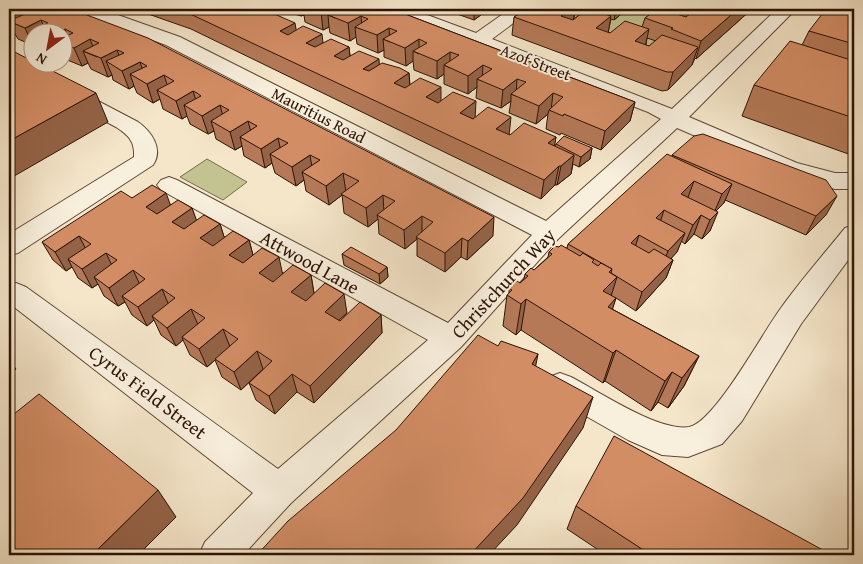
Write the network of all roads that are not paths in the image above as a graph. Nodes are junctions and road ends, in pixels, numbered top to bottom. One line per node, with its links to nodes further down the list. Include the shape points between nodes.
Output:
1 (85, 9): 10 (street, Mauritius Road, via 173,41)
2 (396, 9): 5 (street, Azof Street)
3 (521, 9): 5 (street)
4 (787, 9): 7 (street, Christchurch Way)
5 (479, 40): 7 (street, Azof Street)
6 (9, 62): 12 (street, via 133,128 144,139 147,150 145,160)
7 (675, 118): 8 (street, Azof Street, via 789,168 835,180); 10 (street, Christchurch Way)
8 (854, 181)
9 (170, 184): 14 (street, Attwood Lane)
10 (549, 233): 14 (street, Christchurch Way)
11 (854, 234): 15 (street, via 791,316 731,411 710,434 688,442 662,440)
12 (9, 246)
13 (16, 294): 16 (street, Cyrus Field Street)
14 (451, 338): 16 (street, Christchurch Way)
15 (537, 373)
16 (280, 491): 17 (street, Christchurch Way)
17 (218, 555)

